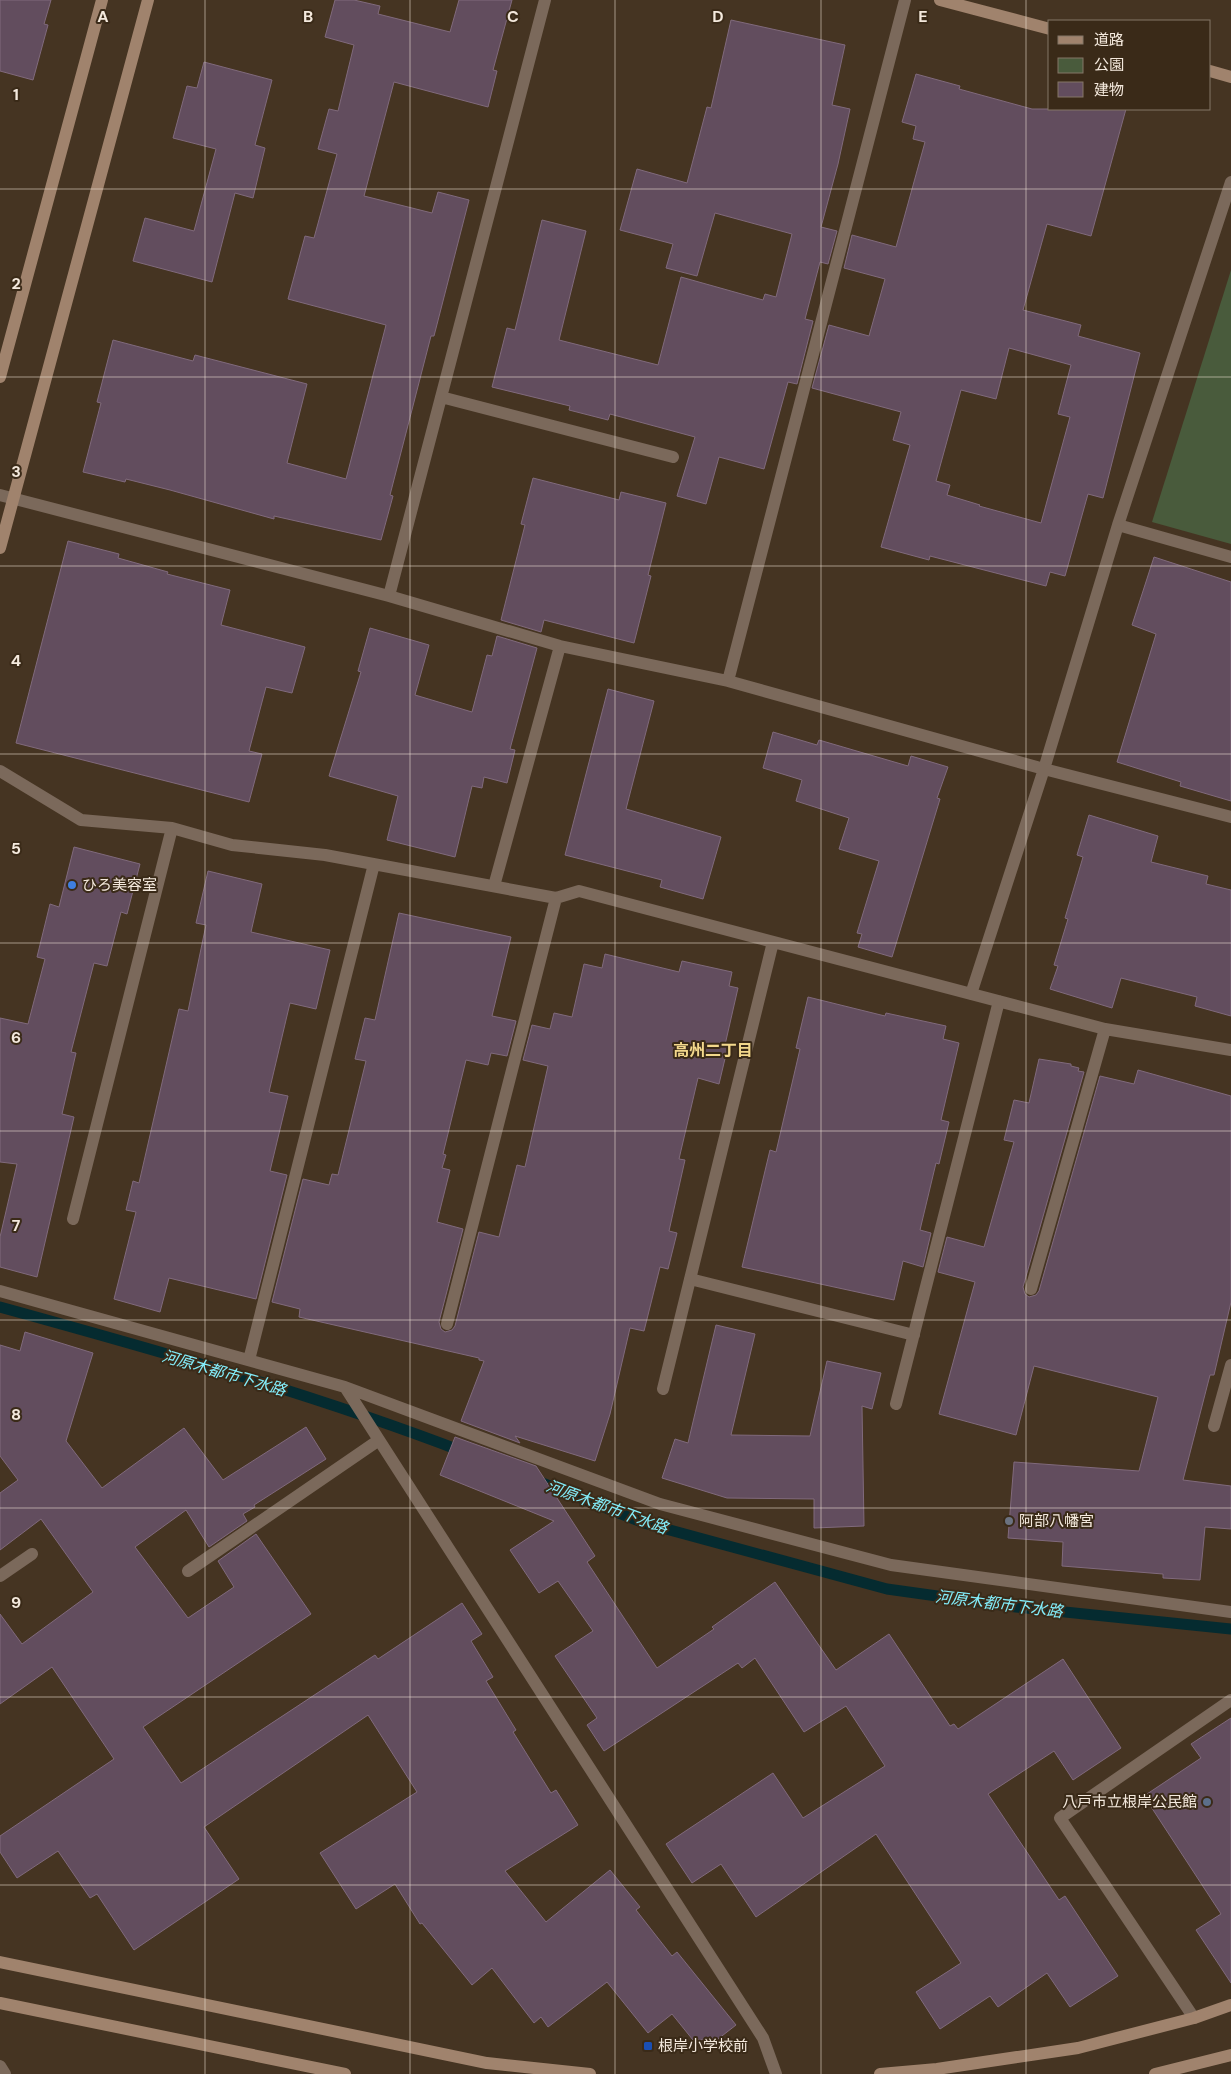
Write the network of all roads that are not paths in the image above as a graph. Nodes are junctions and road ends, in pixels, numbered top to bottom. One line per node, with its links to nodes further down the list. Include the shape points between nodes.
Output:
1 (102, 0): 10 (street)
2 (148, 0): 14 (street)
3 (545, 0): 11 (street)
4 (905, 0): 20 (street)
5 (940, 0): 6 (street)
6 (1048, 28)
7 (1211, 71): 8 (street)
8 (1231, 77)
9 (1231, 182): 15 (street)
10 (0, 377)
11 (441, 397): 12 (street); 18 (street)
12 (673, 457)
13 (0, 495): 14 (street)
14 (13, 498): 16 (street); 18 (street)
15 (1118, 525): 17 (street); 21 (street)
16 (0, 548)
17 (1231, 557)
18 (389, 596): 19 (street)
19 (560, 646): 20 (street); 26 (street)
20 (728, 681): 21 (street)
21 (1044, 769): 23 (street); 29 (street)
22 (0, 771): 24 (street, via 81,820)
23 (1231, 817)
24 (172, 828): 25 (street, via 232,845); 33 (street)
25 (374, 864): 26 (street); 39 (street)
26 (494, 886): 27 (street)
27 (556, 898): 28 (street, via 579,890); 37 (street)
28 (773, 942): 29 (street); 34 (street)
29 (971, 994): 30 (street)
30 (999, 1001): 31 (street); 38 (street)
31 (1105, 1029): 32 (street); 35 (street)
32 (1231, 1050)
33 (73, 1219)
34 (690, 1279): 38 (street); 42 (street)
35 (1031, 1289)
36 (0, 1291): 39 (street)
37 (447, 1324)
38 (914, 1335): 43 (street)
39 (249, 1360): 41 (street)
40 (1231, 1365): 44 (street)
41 (345, 1387): 45 (street); 49 (street, via 660,1504 891,1565)
42 (663, 1389)
43 (896, 1404)
44 (1214, 1426)
45 (379, 1440): 47 (street); 60 (street, via 763,2038)
46 (32, 1554): 48 (street)
47 (188, 1571)
48 (0, 1576)
49 (1231, 1612)
50 (1231, 1700): 54 (street, via 1060,1818)
51 (0, 1962): 59 (street, via 487,2063)
52 (0, 2003): 58 (street)
53 (1231, 2005): 54 (street)
54 (1194, 2018): 61 (street, via 1078,2048 937,2070)
55 (1231, 2055): 62 (street)
56 (0, 2066): 57 (street)
57 (5, 2074)
58 (345, 2074)
59 (590, 2074)
60 (776, 2074)
61 (880, 2074)
62 (1155, 2074)

